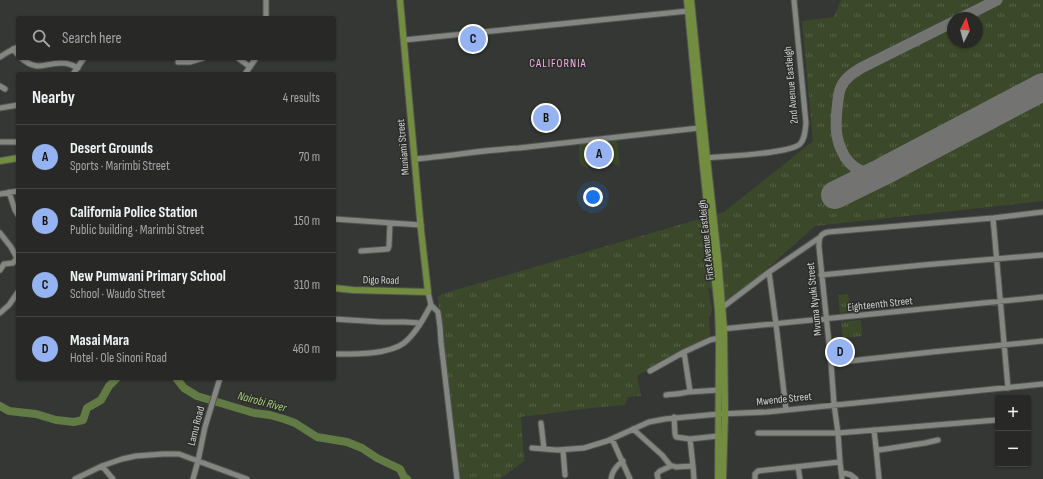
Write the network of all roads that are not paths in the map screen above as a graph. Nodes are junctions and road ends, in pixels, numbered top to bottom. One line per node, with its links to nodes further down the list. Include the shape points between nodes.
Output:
1 (266, 0): 7 (street)
2 (400, 0): 8 (main road, Muniami Street)
3 (687, 0): 6 (main road, First Avenue Eastleigh)
4 (691, 0): 29 (main road, First Avenue Eastleigh)
5 (794, 0): 29 (street, 2nd Avenue Eastleigh, via 806,123 803,140 789,149 762,154)
6 (688, 11): 8 (street); 25 (main road, First Avenue Eastleigh)
7 (266, 16)
8 (404, 40): 30 (main road, Muniami Street)
9 (16, 48): 10 (street)
10 (12, 49): 11 (street); 12 (street)
11 (16, 53)
12 (0, 57)
13 (24, 60): 20 (street, via 35,66 61,63)
14 (83, 60): 20 (street)
15 (196, 60): 18 (street)
16 (241, 60): 19 (street)
17 (255, 60): 19 (street)
18 (178, 62)
19 (250, 67): 22 (street)
20 (78, 68): 21 (street)
21 (75, 72)
22 (246, 72)
23 (16, 105): 24 (street)
24 (0, 108)
25 (699, 128): 30 (street); 63 (main road, First Avenue Eastleigh)
26 (0, 142): 27 (street)
27 (16, 142)
28 (16, 158): 31 (main road)
29 (707, 158): 57 (main road, First Avenue Eastleigh)
30 (415, 159): 40 (main road, Muniami Street)
31 (0, 161)
32 (16, 191): 33 (street)
33 (9, 192): 34 (street); 35 (street)
34 (0, 194)
35 (16, 212)
36 (1043, 212): 37 (street)
37 (993, 218): 42 (street, via 824,233); 46 (street)
38 (336, 219): 39 (street)
39 (390, 223): 40 (street); 43 (street, via 388,249)
40 (421, 225): 52 (main road, Muniami Street)
41 (0, 233): 44 (street)
42 (819, 238): 49 (street); 50 (street, Mvuma Nyuki Street)
43 (362, 251)
44 (16, 255)
45 (1043, 255): 46 (street)
46 (997, 259): 50 (street); 55 (street)
47 (16, 260): 48 (street, via 4,264)
48 (0, 270)
49 (769, 272): 57 (street); 62 (street)
50 (821, 275): 60 (street, Mvuma Nyuki Street)
51 (336, 288): 52 (main road, Digo Road)
52 (428, 292): 56 (street)
53 (16, 295): 58 (street)
54 (1043, 297): 55 (street, Eighteenth Street)
55 (1001, 301): 60 (street, Eighteenth Street); 66 (street)
56 (431, 305): 61 (street); 108 (street, via 438,312)
57 (723, 307): 63 (main road, First Avenue Eastleigh)
58 (0, 313)
59 (336, 319): 61 (street)
60 (826, 319): 62 (street, Eighteenth Street); 69 (street, Mvuma Nyuki Street)
61 (420, 323): 68 (street, via 403,343 390,350)
62 (776, 324): 63 (street, Eighteenth Street); 78 (street)
63 (721, 329): 64 (main road, First Avenue Eastleigh); 79 (main road, First Avenue Eastleigh)
64 (719, 338): 67 (street); 74 (main road, First Avenue Eastleigh)
65 (1043, 341): 66 (street)
66 (1004, 345): 69 (street); 73 (street)
67 (684, 352): 70 (street); 75 (street)
68 (336, 354)
69 (831, 363): 77 (street, Mvuma Nyuki Street)
70 (650, 372)
71 (219, 380): 95 (street, Lamu Road)
72 (1043, 384): 73 (street, Mwende Street)
73 (1008, 388): 77 (street, Mwende Street)
74 (719, 390): 75 (street); 79 (main road, First Avenue Eastleigh)
75 (689, 392): 76 (street)
76 (666, 395)
77 (834, 404): 78 (street, Mwende Street); 86 (street, Mvuma Nyuki Street)
78 (786, 410): 79 (street, Mwende Street)
79 (722, 414): 80 (street, Mwende Street); 87 (main road, First Avenue Eastleigh); 114 (main road, First Avenue Eastleigh)
80 (674, 418): 83 (street, Mwende Street, via 649,422); 89 (street, via 676,437)
81 (995, 420): 84 (street)
82 (541, 423): 92 (street)
83 (633, 429): 88 (street, Mwende Street); 99 (street)
84 (874, 430): 86 (street); 93 (street)
85 (758, 433): 86 (street)
86 (838, 433): 97 (street, Mvuma Nyuki Street)
87 (718, 436): 89 (street); 113 (main road, First Avenue Eastleigh)
88 (612, 439): 94 (street, Mwende Street, via 584,448); 96 (street)
89 (690, 439): 100 (street)
90 (938, 440): 93 (street, via 879,450)
91 (532, 448): 92 (street, Mwende Street)
92 (544, 448): 94 (street, Mwende Street)
93 (876, 448): 119 (street)
94 (563, 450): 103 (street)
95 (198, 461): 98 (street, via 179,454 163,454 136,456); 106 (street, Lamu Road); 107 (street)
96 (623, 461): 109 (street, via 615,468); 110 (street)
97 (840, 462): 101 (street); 102 (street, Mvuma Nyuki Street)
98 (102, 466): 104 (street); 105 (street)
99 (672, 466): 100 (street); 111 (street, via 660,471 657,474)
100 (693, 466): 112 (street)
101 (798, 467): 115 (street, via 758,471); 116 (street)
102 (841, 472): 117 (street, Mvuma Nyuki Street); 118 (street)
103 (565, 475)
104 (75, 479)
105 (113, 479)
106 (192, 479)
107 (247, 479)
108 (457, 479)
109 (611, 479)
110 (630, 479)
111 (658, 479)
112 (694, 479)
113 (718, 479)
114 (723, 479)
115 (755, 479)
116 (800, 479)
117 (842, 479)
118 (856, 479)
119 (879, 479)

